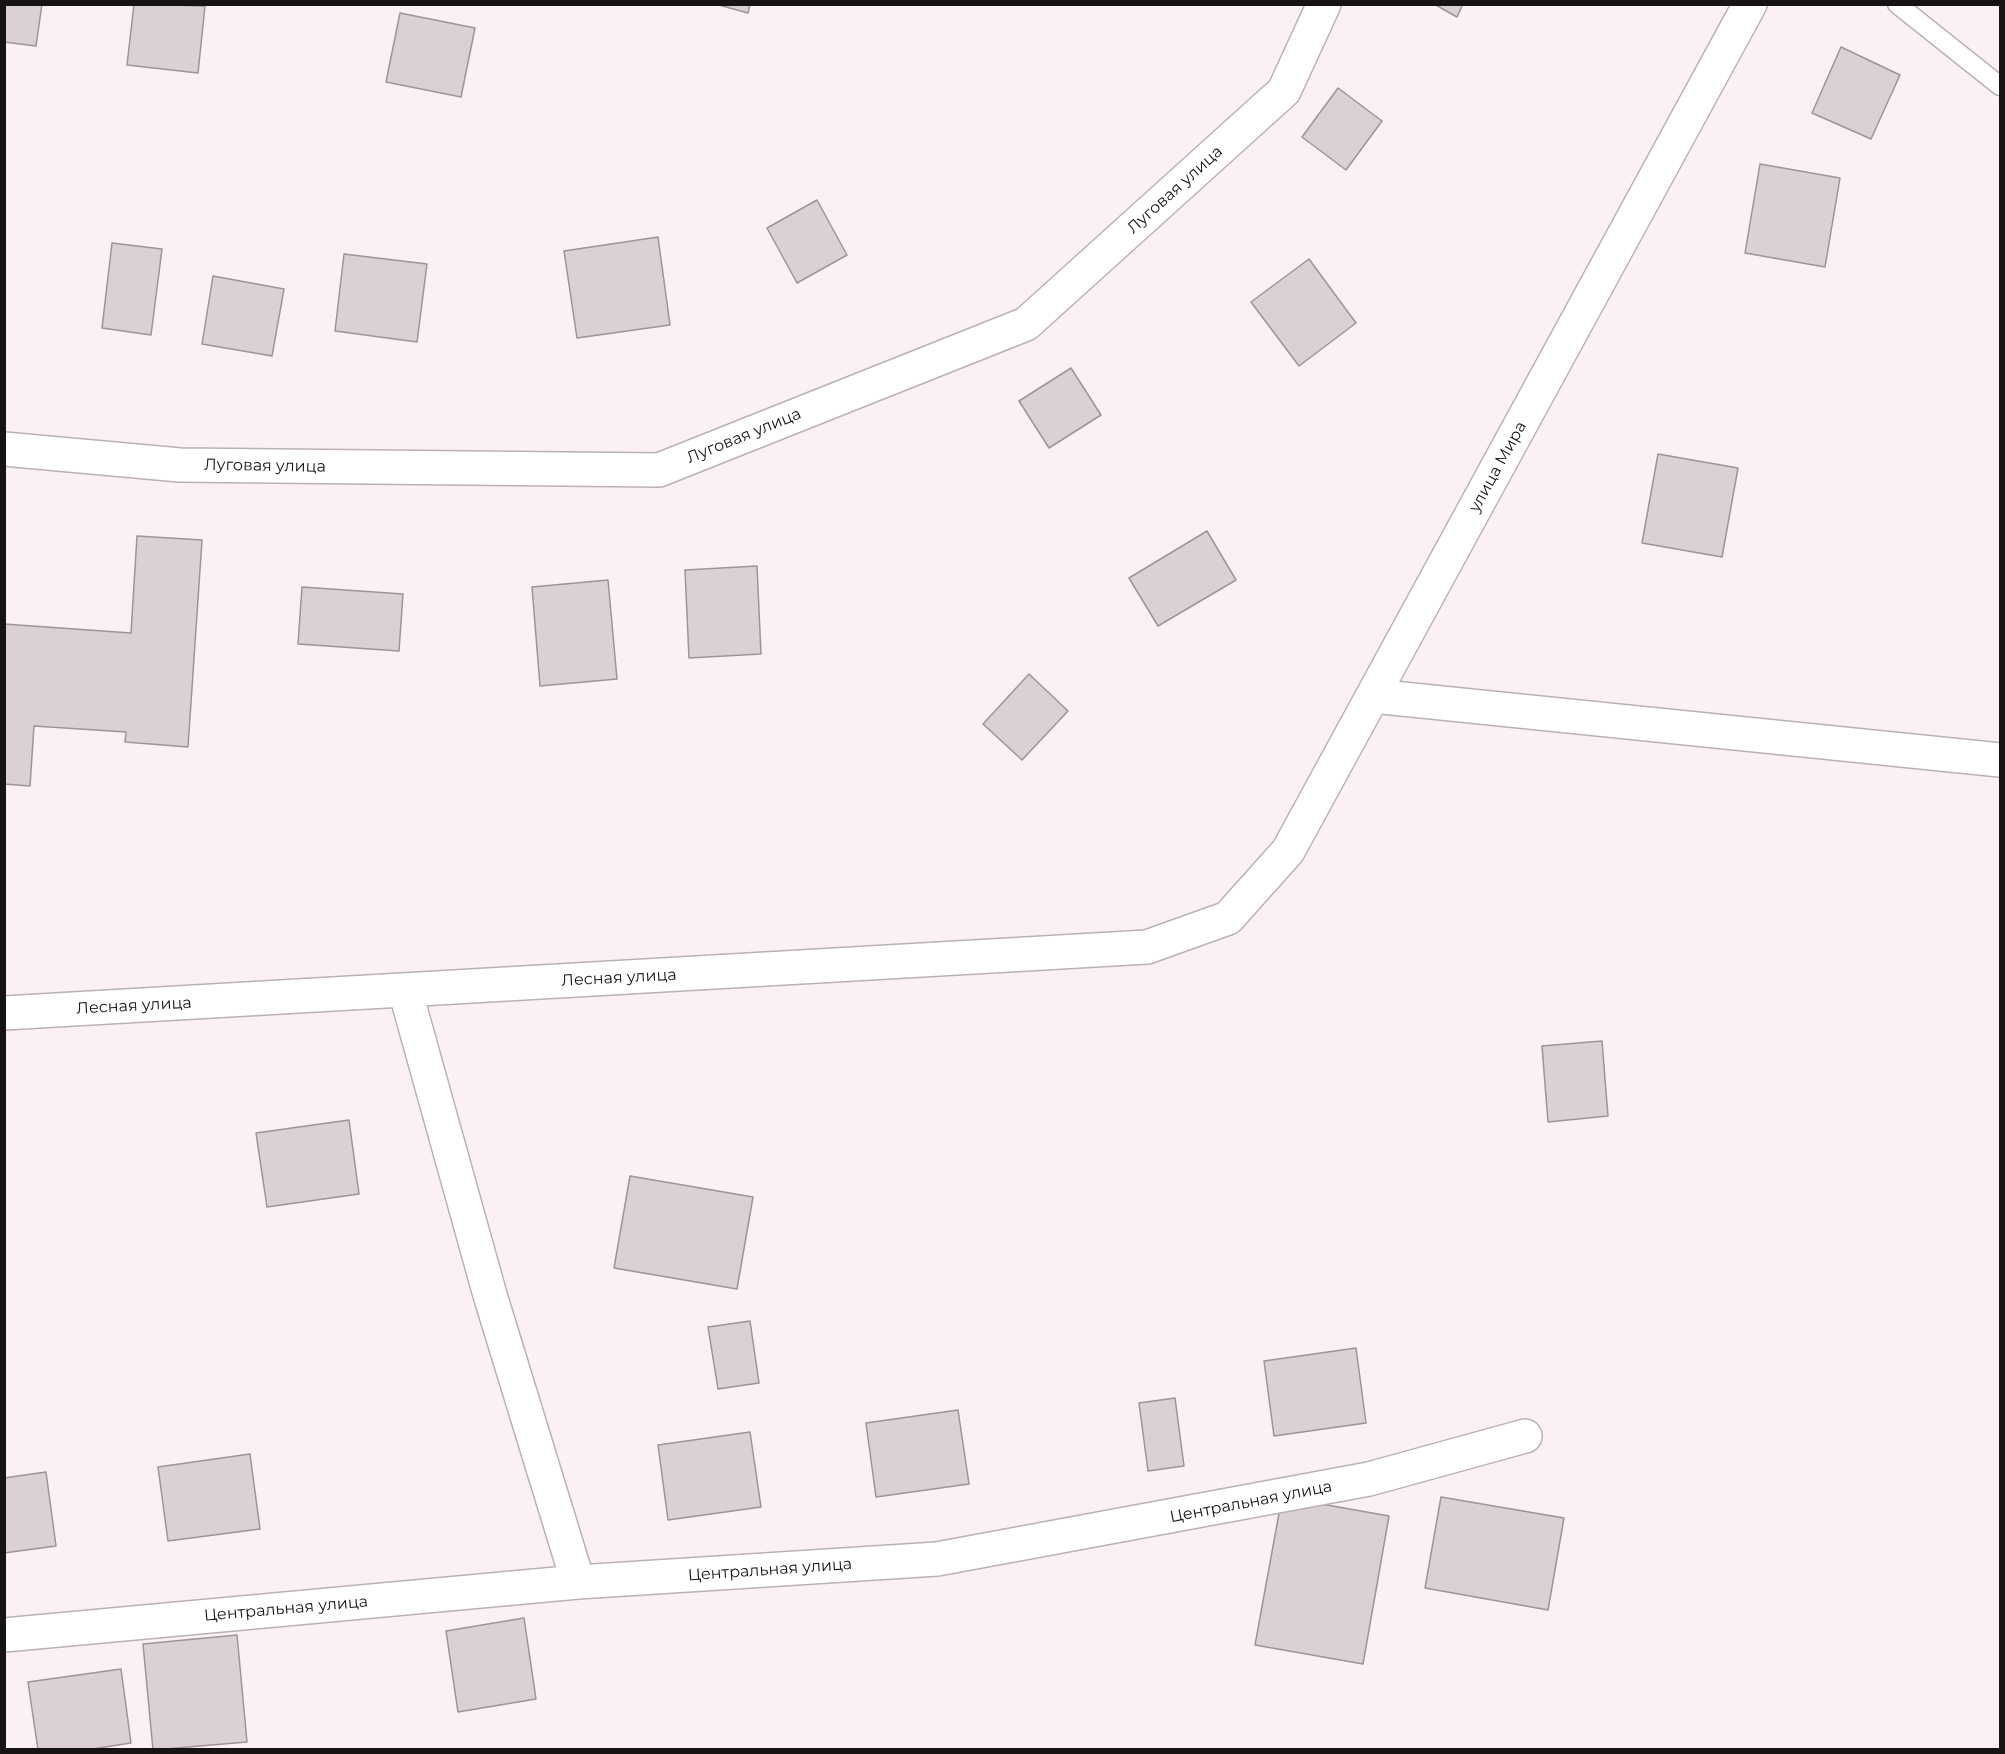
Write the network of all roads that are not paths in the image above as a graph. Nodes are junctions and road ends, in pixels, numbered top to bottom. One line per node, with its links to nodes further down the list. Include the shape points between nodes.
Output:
1 (1324, 4): 5 (street, Луговая улица, via 1284,92 1026,324 659,470 180,465)
2 (1750, 4): 6 (street, улица Мира)
3 (1897, 4): 4 (lane)
4 (2001, 86)
5 (4, 450)
6 (1373, 696): 7 (street); 8 (street, улица Мира, via 1288,851)
7 (2001, 760)
8 (1228, 918): 9 (street, Лесная улица, via 1148,947)
9 (405, 990): 10 (street, Лесная улица); 12 (street, via 490,1295)
10 (4, 1013)
11 (1525, 1436): 12 (street, Центральная улица, via 1369,1479 937,1559)
12 (578, 1582): 13 (street, Центральная улица)
13 (4, 1635)

